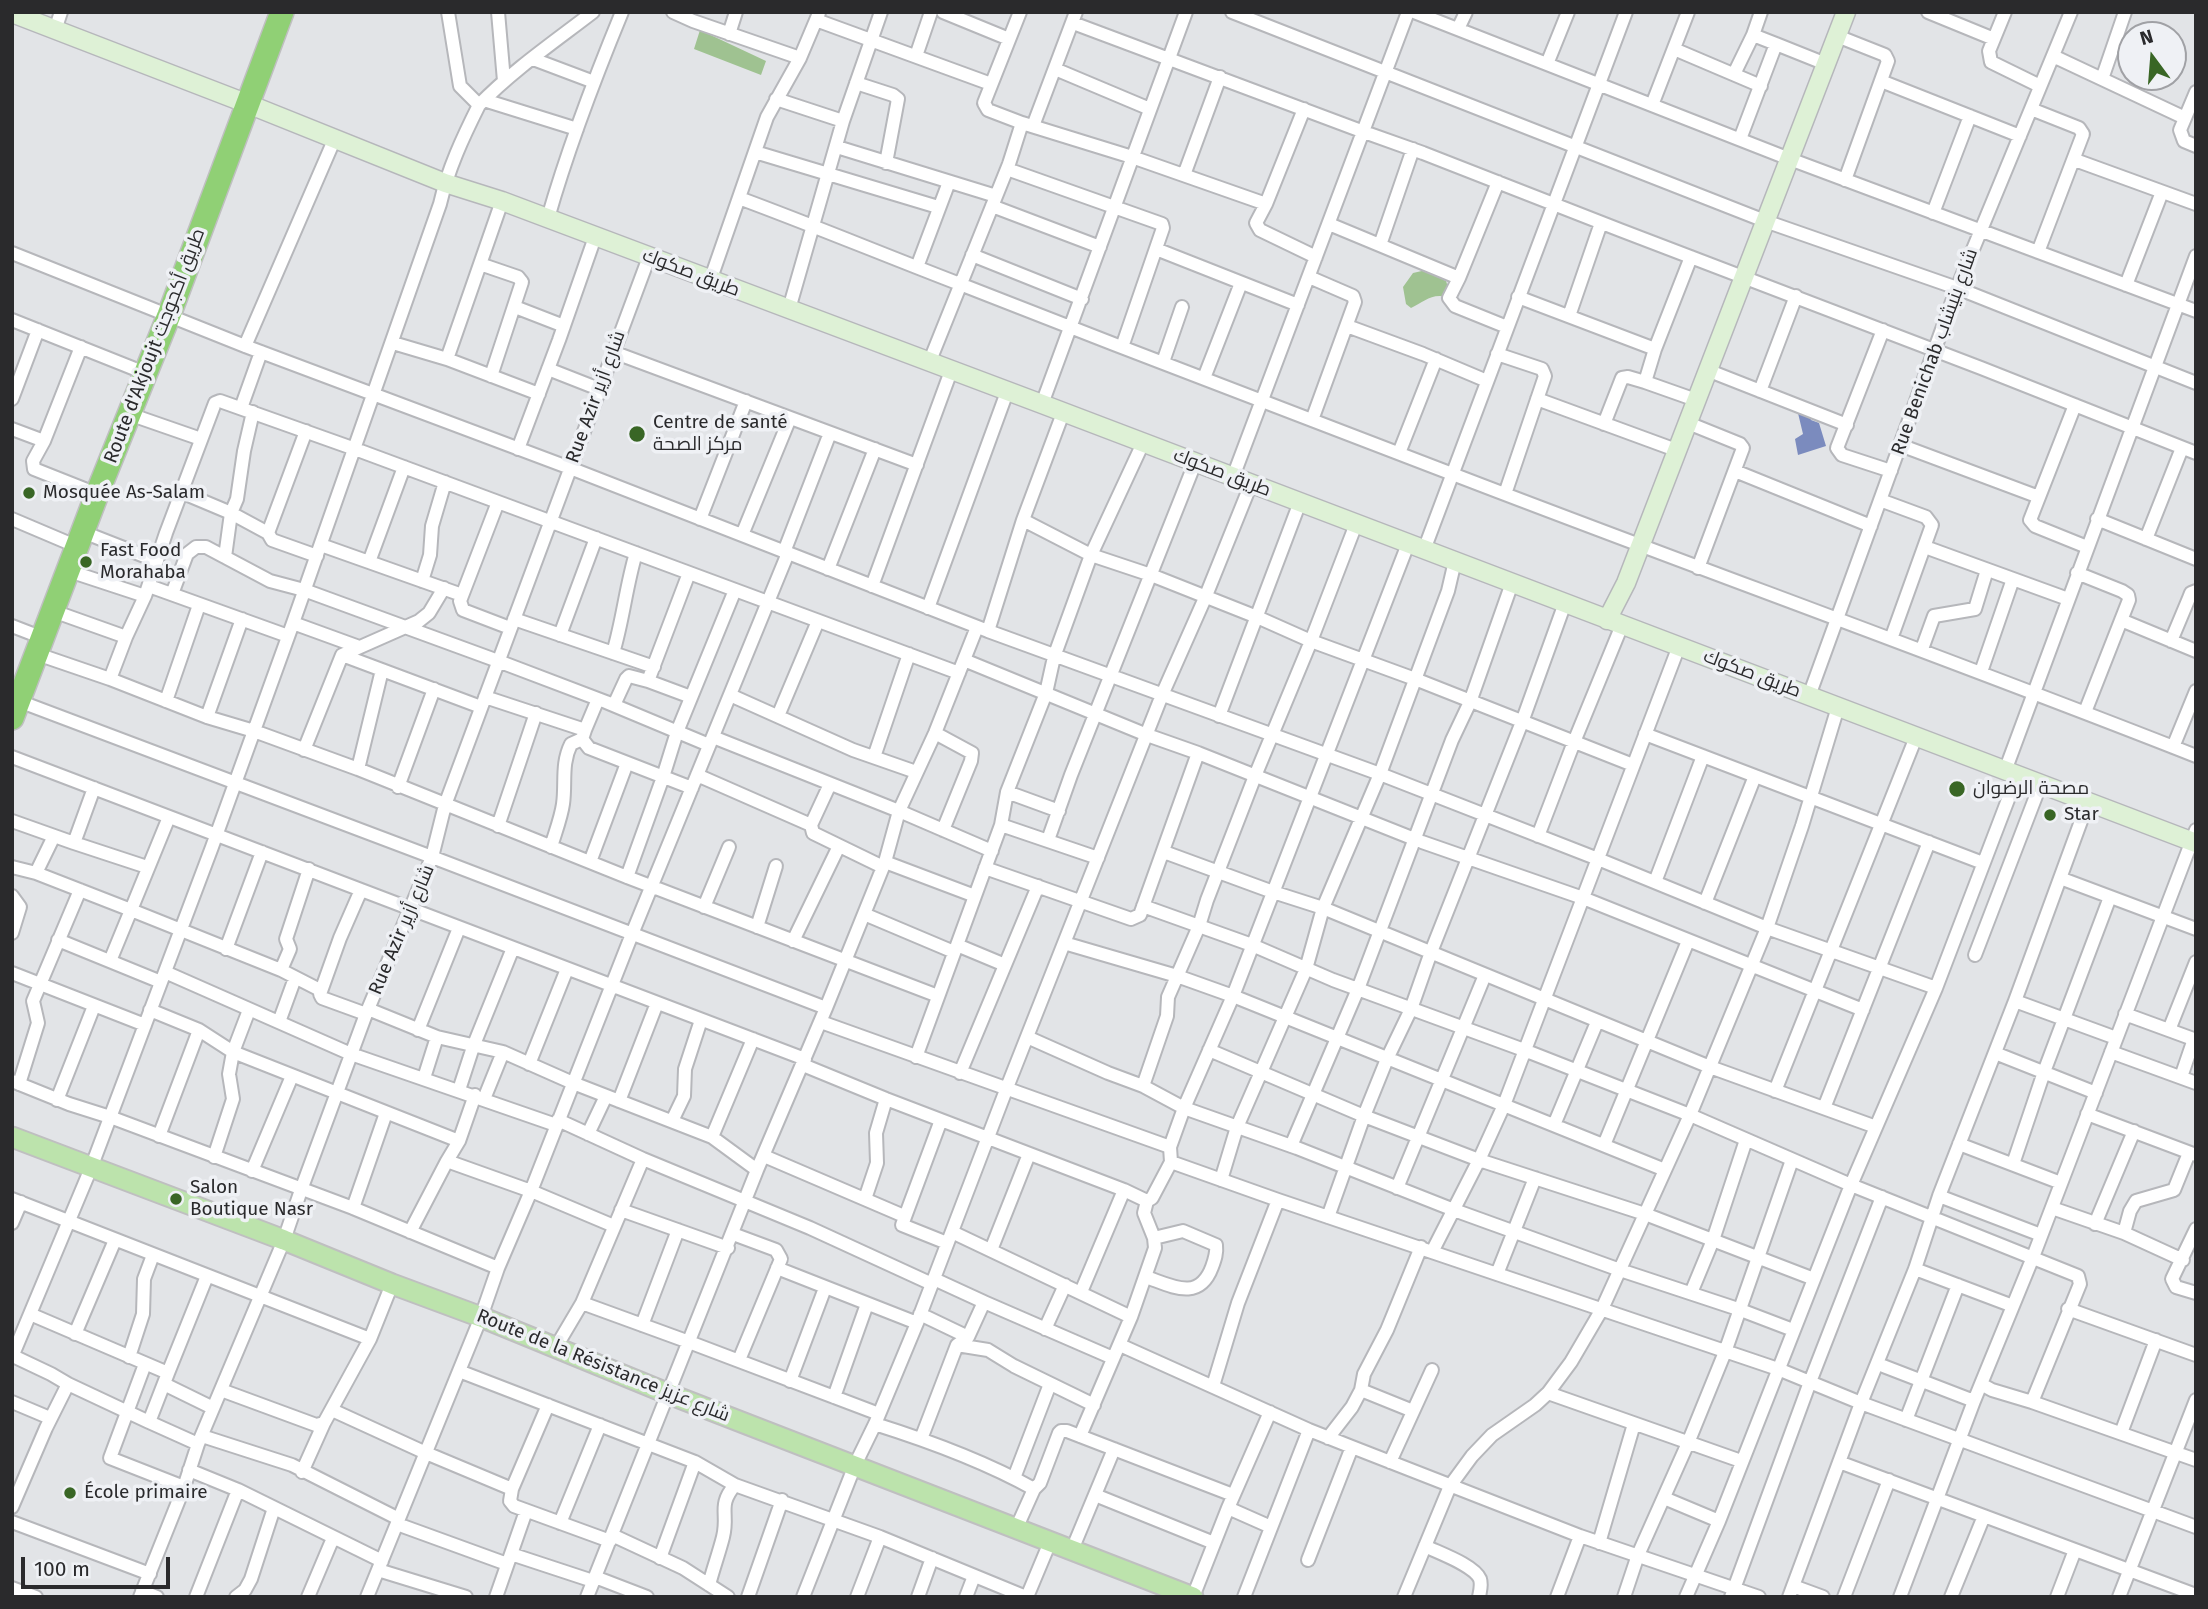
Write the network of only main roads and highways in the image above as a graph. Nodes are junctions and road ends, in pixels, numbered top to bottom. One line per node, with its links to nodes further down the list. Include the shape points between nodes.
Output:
1 (282, 12): 2 (highway, Route d'Akjoujt طريق أكجوجت, via 169,316)
2 (14, 706)
3 (12, 1137): 4 (main road, Route de la Résistance شارع عزيز)
4 (1193, 1597)

